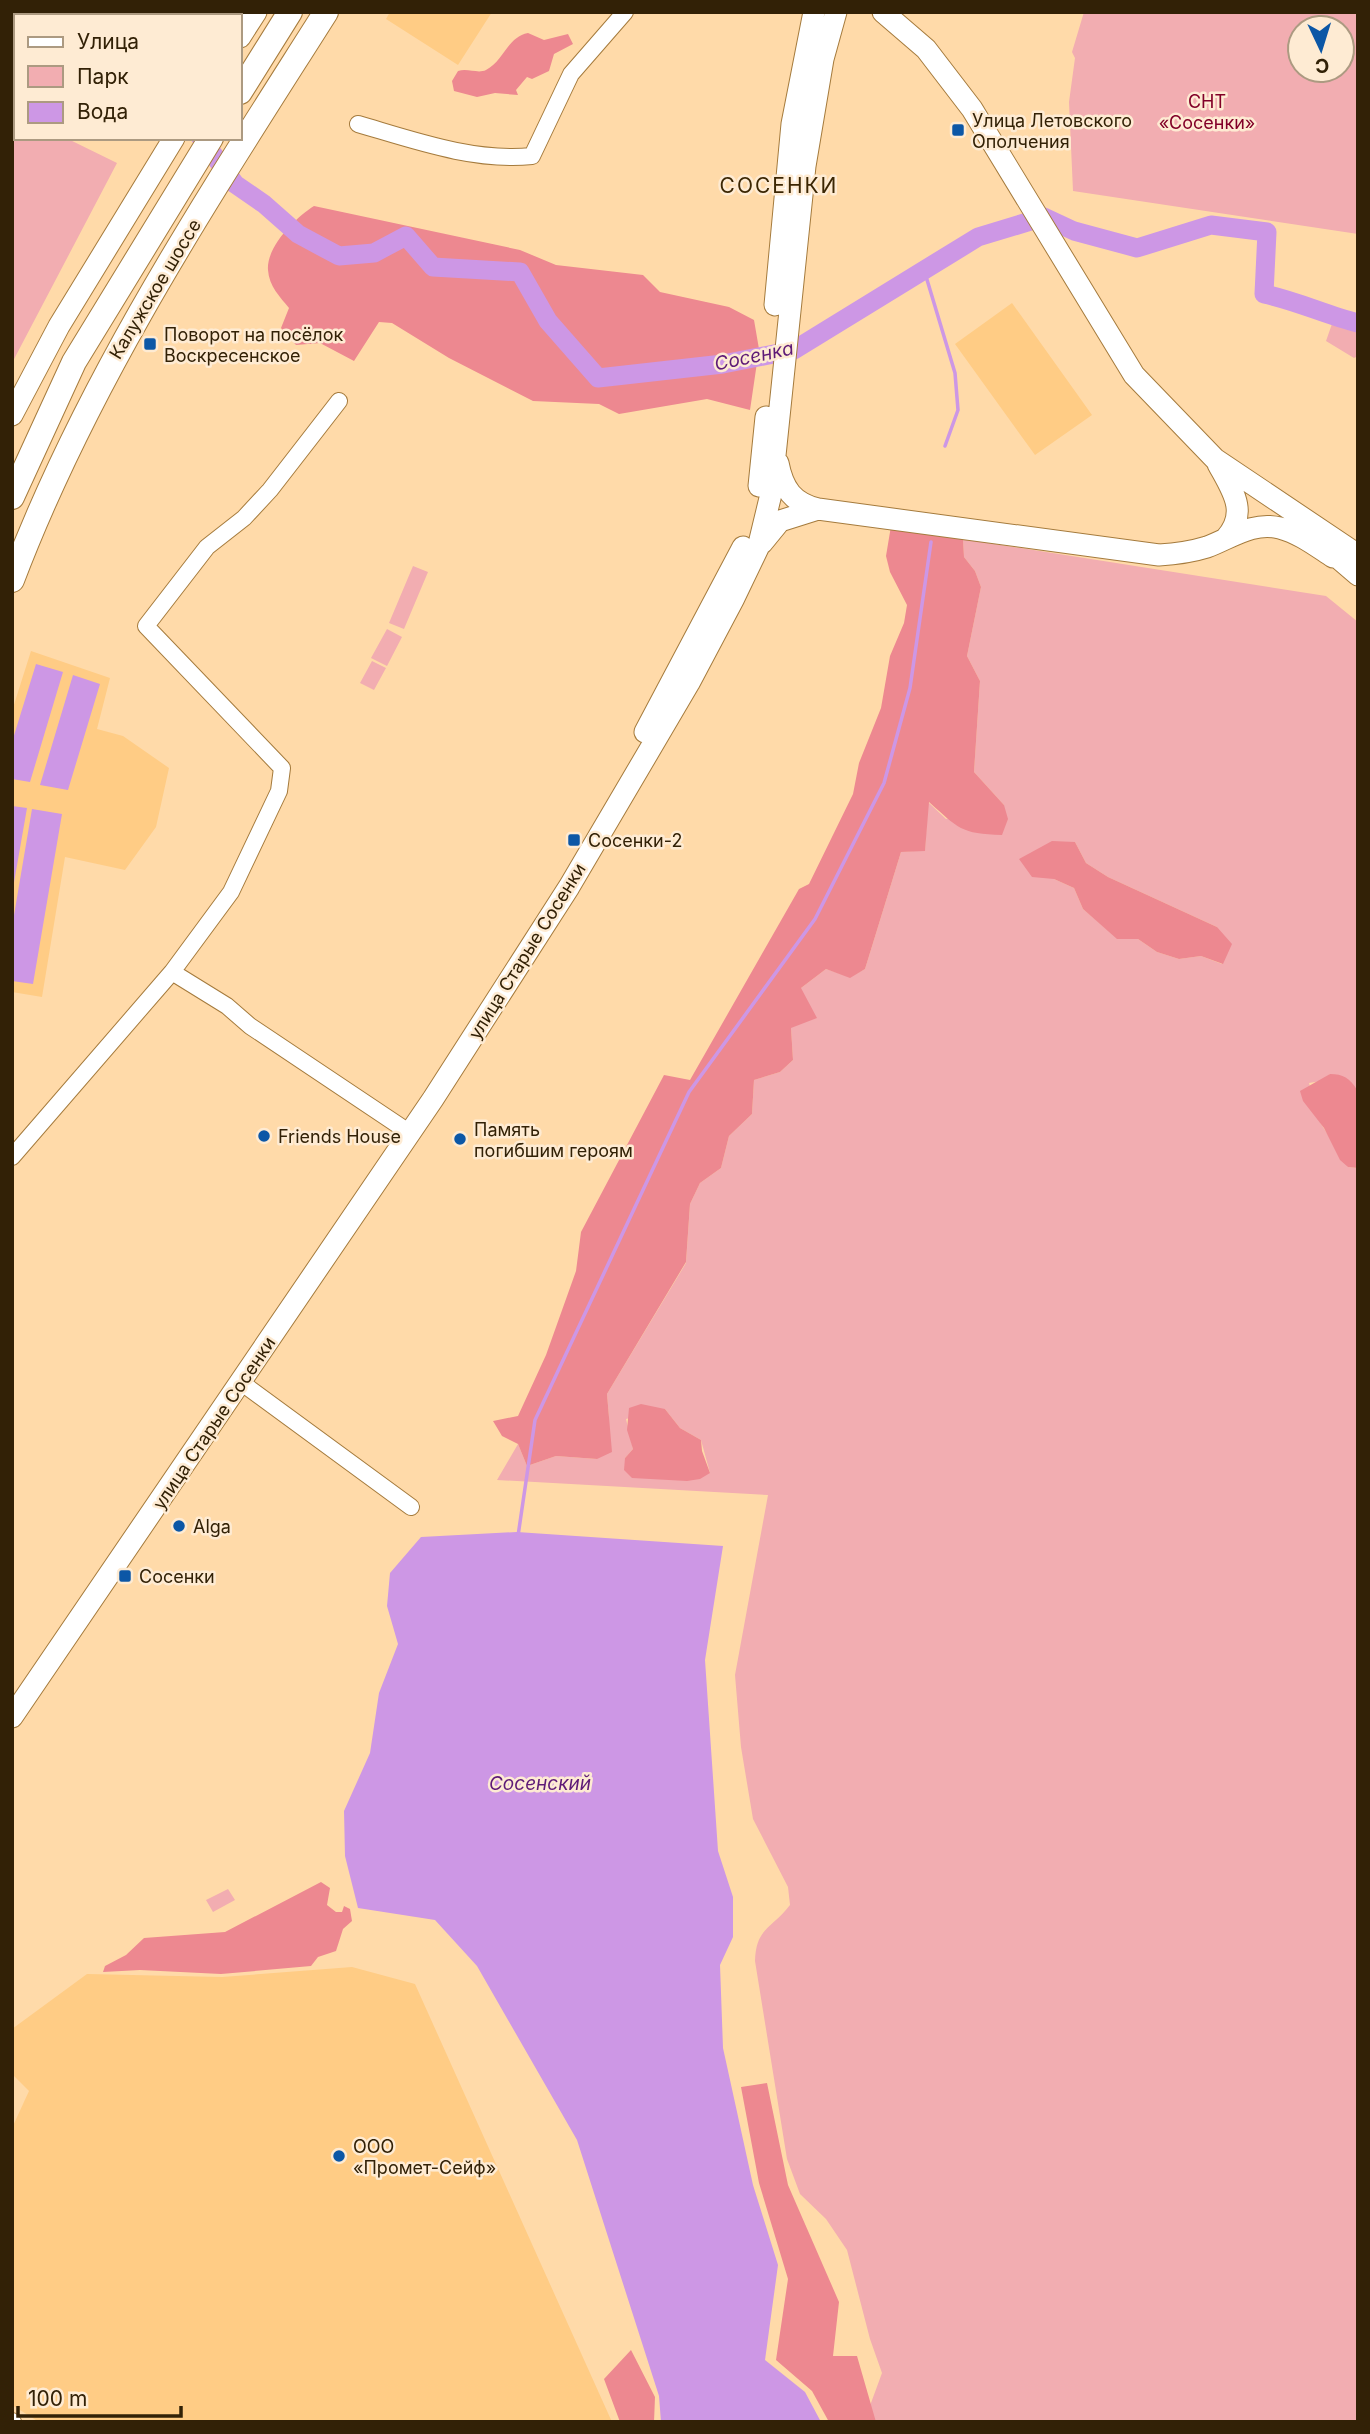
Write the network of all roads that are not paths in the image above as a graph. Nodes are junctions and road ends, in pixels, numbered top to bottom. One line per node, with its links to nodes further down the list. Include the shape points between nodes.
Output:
1 (256, 12): 8 (main road)
2 (290, 12): 9 (highway)
3 (326, 12): 27 (highway, Калужское шоссе, via 102,378)
4 (625, 12): 10 (street, via 571,74 532,156 512,158 429,145)
5 (814, 12): 13 (main road, улица Старые Сосенки, via 792,124)
6 (836, 12): 13 (main road, улица Старые Сосенки, via 822,60)
7 (883, 12): 18 (main road, via 948,74 1134,375)
8 (242, 34)
9 (242, 89)
10 (358, 124)
11 (173, 140): 16 (main road)
12 (210, 140): 19 (highway, Калужское шоссе, via 74,362)
13 (783, 298): 14 (main road, улица Старые Сосенки)
14 (776, 386): 17 (main road, улица Старые Сосенки); 29 (main road, улица Старые Сосенки, via 759,486 737,560 591,827)
15 (339, 401): 28 (street, via 270,491 207,547 146,626 282,768 279,791 231,891)
16 (12, 415)
17 (777, 456): 20 (main road, via 789,494); 23 (main road, улица Старые Сосенки)
18 (1215, 459): 21 (main road); 22 (main road, via 1239,510)
19 (12, 497)
20 (818, 509): 22 (main road, via 1159,555 1185,553); 23 (main road, via 780,522)
21 (1297, 514): 24 (main road); 25 (main road)
22 (1226, 538): 25 (main road, via 1251,528 1281,528)
23 (758, 548): 29 (main road, улица Старые Сосенки, via 690,683 575,876)
24 (1358, 555)
25 (1333, 556): 26 (main road)
26 (1358, 575)
27 (12, 580)
28 (172, 972): 29 (street); 30 (street)
29 (405, 1131): 31 (main road, улица Старые Сосенки); 33 (main road, улица Старые Сосенки)
30 (12, 1157)
31 (242, 1383): 32 (street); 34 (main road, улица Старые Сосенки)
32 (411, 1507)
33 (12, 1701)
34 (12, 1717)

